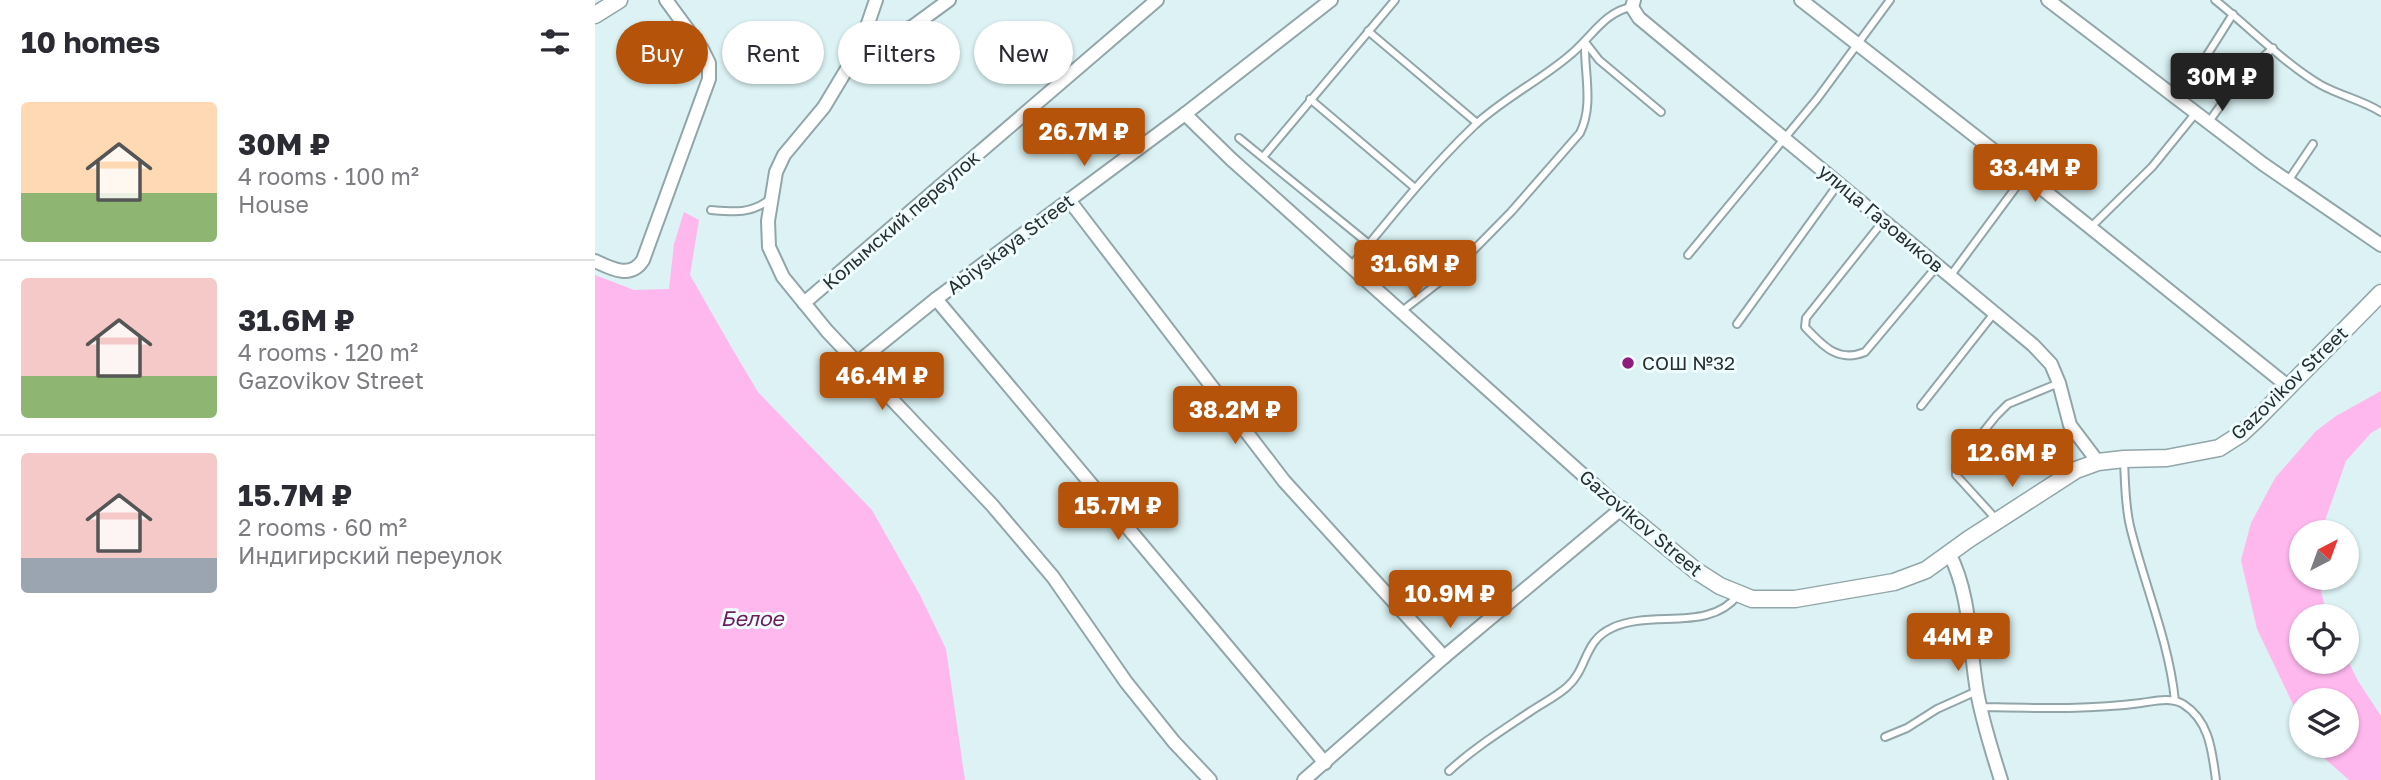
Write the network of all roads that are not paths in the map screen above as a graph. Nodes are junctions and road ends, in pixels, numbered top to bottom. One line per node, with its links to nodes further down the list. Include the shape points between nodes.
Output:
1 (619, 0): 14 (street)
2 (666, 0): 46 (street, via 702,49 709,63 709,79 639,267 611,269)
3 (876, 0): 15 (street)
4 (949, 0): 16 (street)
5 (1157, 0): 52 (street, Колымский переулок)
6 (1331, 0): 26 (street, Abiyskaya Street)
7 (1395, 0): 17 (lane)
8 (1801, 0): 19 (street)
9 (1890, 0): 19 (lane)
10 (2215, 0): 13 (lane)
11 (2055, 2): 23 (street)
12 (1633, 3): 18 (lane, via 1613,13); 31 (street, улица Газовиков, via 1639,18)
13 (2233, 14): 20 (lane); 23 (lane)
14 (595, 15)
15 (869, 21)
16 (920, 21)
17 (1368, 31): 22 (lane); 28 (lane)
18 (1585, 42): 24 (lane, via 1599,60); 28 (lane); 53 (lane, via 1588,101 1580,133 1451,272)
19 (1857, 45): 31 (lane); 34 (street)
20 (2273, 48): 25 (lane, via 2322,86); 29 (lane, via 2241,77)
21 (838, 84): 38 (street, via 784,155)
22 (1310, 99): 33 (lane); 37 (lane)
23 (2178, 101): 27 (street)
24 (1661, 112)
25 (2381, 112)
26 (1185, 114): 39 (street, Abiyskaya Street); 47 (street, Gazovikov Street)
27 (2195, 114): 29 (street); 42 (lane, via 2152,167)
28 (1477, 123): 37 (lane)
29 (2208, 123): 35 (street)
30 (1239, 138): 33 (lane)
31 (1784, 138): 36 (street, улица Газовиков); 45 (lane)
32 (2313, 144): 35 (lane)
33 (1263, 158): 43 (lane)
34 (2025, 175): 42 (street); 49 (lane)
35 (2288, 181): 44 (street)
36 (1839, 183): 41 (street, улица Газовиков); 55 (lane)
37 (1415, 188): 43 (lane)
38 (771, 199): 40 (lane, via 740,212); 52 (street, via 769,247 783,277)
39 (1069, 200): 51 (street, Abiyskaya Street); 66 (street, via 1285,481)
40 (712, 209)
41 (1884, 220): 48 (street, улица Газовиков); 48 (lane, via 1806,318 1805,327 1818,341 1839,355 1853,357 1865,352)
42 (2091, 227): 58 (street)
43 (1369, 244): 47 (lane)
44 (2381, 245)
45 (1688, 255)
46 (595, 261)
47 (1351, 265): 53 (street, Gazovikov Street)
48 (1938, 265): 49 (street, улица Газовиков)
49 (1951, 275): 54 (street, улица Газовиков)
50 (2381, 293): 58 (street, Gazovikov Street)
51 (936, 299): 56 (street, Abiyskaya Street); 71 (street)
52 (804, 303): 56 (street)
53 (1402, 311): 62 (street, Gazovikov Street)
54 (1995, 312): 57 (street, улица Газовиков, via 2050,363); 59 (lane)
55 (1737, 324)
56 (857, 363): 73 (street, via 992,505 1053,577 1126,682)
57 (2059, 383): 61 (street, улица Газовиков, via 2070,425); 63 (lane, via 2008,404 1956,467 1956,475)
58 (2289, 387): 60 (street, Gazovikov Street, via 2241,434 2219,448 2167,458)
59 (1921, 405)
60 (2124, 459): 61 (street, Gazovikov Street); 68 (lane, via 2129,523)
61 (2098, 462): 63 (street, Gazovikov Street, via 2076,470)
62 (1621, 509): 65 (street, Gazovikov Street, via 1695,570); 66 (street)
63 (1998, 520): 64 (street, Gazovikov Street)
64 (1949, 553): 65 (street, Gazovikov Street, via 1926,570 1848,592 1795,599); 67 (street, via 1960,581)
65 (1738, 595): 72 (lane, via 1717,612 1636,621 1598,636 1569,686 1482,743)
66 (1444, 657): 71 (street)
67 (1977, 691): 69 (street); 70 (lane)
68 (2175, 701): 69 (lane, via 2093,708); 76 (lane, via 2205,726)
69 (1980, 707): 75 (street)
70 (1885, 737)
71 (1325, 763): 74 (street)
72 (1449, 771)
73 (1210, 780)
74 (1304, 780)
75 (2001, 780)
76 (2216, 780)

